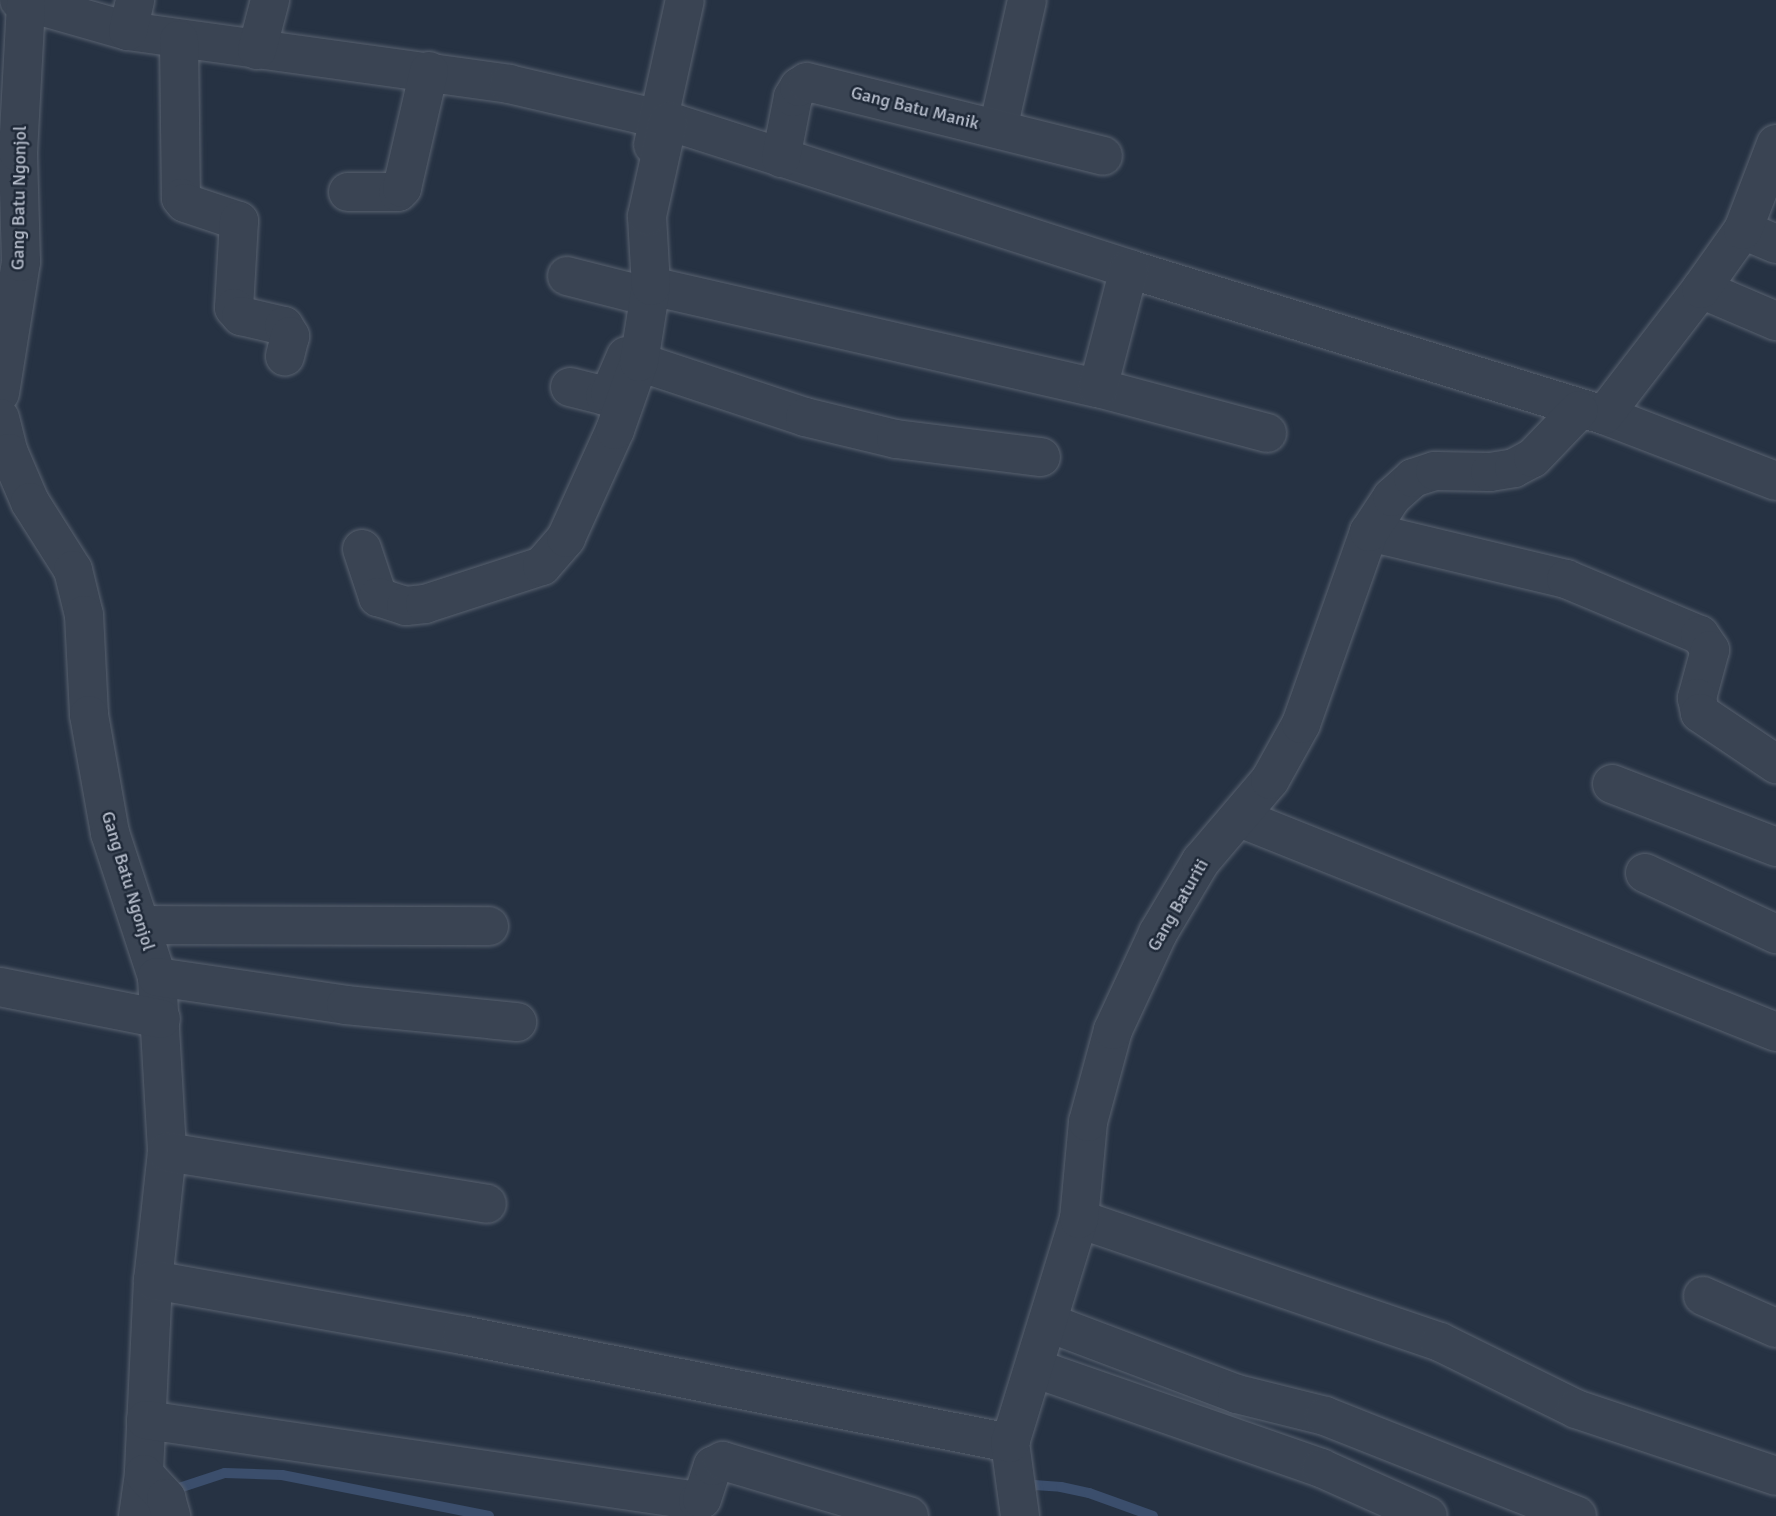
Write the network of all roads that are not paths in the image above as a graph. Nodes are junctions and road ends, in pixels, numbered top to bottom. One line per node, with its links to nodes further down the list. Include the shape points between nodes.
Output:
1 (270, 0): 7 (street)
2 (685, 0): 9 (street)
3 (1027, 0): 10 (street)
4 (23, 1): 5 (street); 12 (street, Gang Batu Ngonjol)
5 (131, 16): 6 (street)
6 (179, 40): 7 (street); 22 (street, via 181,198 239,221 234,308 241,316 284,326 290,336)
7 (257, 50): 8 (street)
8 (429, 71): 9 (street, via 569,97); 15 (street, via 402,188 398,192)
9 (664, 121): 14 (street); 19 (street, via 634,223)
10 (998, 129): 13 (street, Gang Batu Manik); 14 (street, Gang Batu Manik, via 807,82 793,97)
11 (1776, 144): 16 (street, Gang Baturiti)
12 (9, 149): 26 (street, Gang Batu Ngonjol, via 21,262)
13 (1102, 156)
14 (781, 158): 17 (street)
15 (348, 192)
16 (1759, 237): 20 (street, Gang Baturiti)
17 (1129, 269): 25 (street); 27 (street)
18 (567, 276): 19 (street)
19 (640, 289): 23 (street); 24 (street, via 628,350 615,386 605,396); 25 (street)
20 (1701, 289): 21 (street); 27 (street, Gang Baturiti)
21 (1776, 321)
22 (285, 356)
23 (639, 362): 30 (street, via 805,417 896,439); 33 (street, via 615,430 566,538 542,566 406,606 378,597)
24 (570, 387)
25 (1098, 388): 29 (street)
26 (0, 393)
27 (1591, 412): 31 (street); 32 (street, Gang Baturiti, via 1514,468 1435,471 1413,478 1392,497)
28 (0, 418): 39 (street, Gang Batu Ngonjol, via 30,502 73,570 84,615 89,715 110,833)
29 (1267, 433)
30 (1041, 457)
31 (1776, 481)
32 (1369, 533): 34 (street, via 1532,568 1700,635 1710,650 1697,698 1700,713); 36 (street, Gang Baturiti, via 1301,724 1270,780)
33 (362, 549)
34 (1776, 764)
35 (1612, 784): 37 (street)
36 (1240, 818): 46 (street); 49 (street, Gang Baturiti, via 1201,861 1158,933 1114,1030 1088,1122)
37 (1776, 847)
38 (1645, 873): 41 (street)
39 (141, 925): 40 (street); 42 (street, Gang Batu Ngonjol)
40 (489, 926)
41 (1776, 934)
42 (158, 977): 44 (street, Gang Batu Ngonjol); 45 (street, via 346,1005)
43 (0, 987): 44 (street)
44 (161, 1019): 47 (street, Gang Batu Ngonjol)
45 (517, 1022)
46 (1776, 1032)
47 (167, 1152): 48 (street); 50 (street, Gang Batu Ngonjol)
48 (487, 1204)
49 (1079, 1219): 52 (street, Gang Baturiti); 58 (street, via 1440,1342 1576,1409)
50 (153, 1280): 55 (street, Gang Batu Ngonjol); 56 (street, via 462,1335)
51 (1703, 1296): 53 (street)
52 (1049, 1322): 54 (street, Gang Baturiti); 64 (street, via 1237,1394 1325,1416)
53 (1776, 1328)
54 (1034, 1368): 56 (street, Gang Baturiti); 63 (street, via 1321,1468)
55 (146, 1420): 57 (street, Gang Batu Ngonjol); 61 (street, via 698,1501 713,1466 723,1461)
56 (1010, 1443): 62 (street, Gang Baturiti)
57 (144, 1474): 59 (street, Gang Batu Ngonjol); 60 (street, via 166,1498)
58 (1776, 1476)
59 (138, 1516)
60 (172, 1516)
61 (909, 1516)
62 (1020, 1516)
63 (1428, 1516)
64 (1577, 1516)

